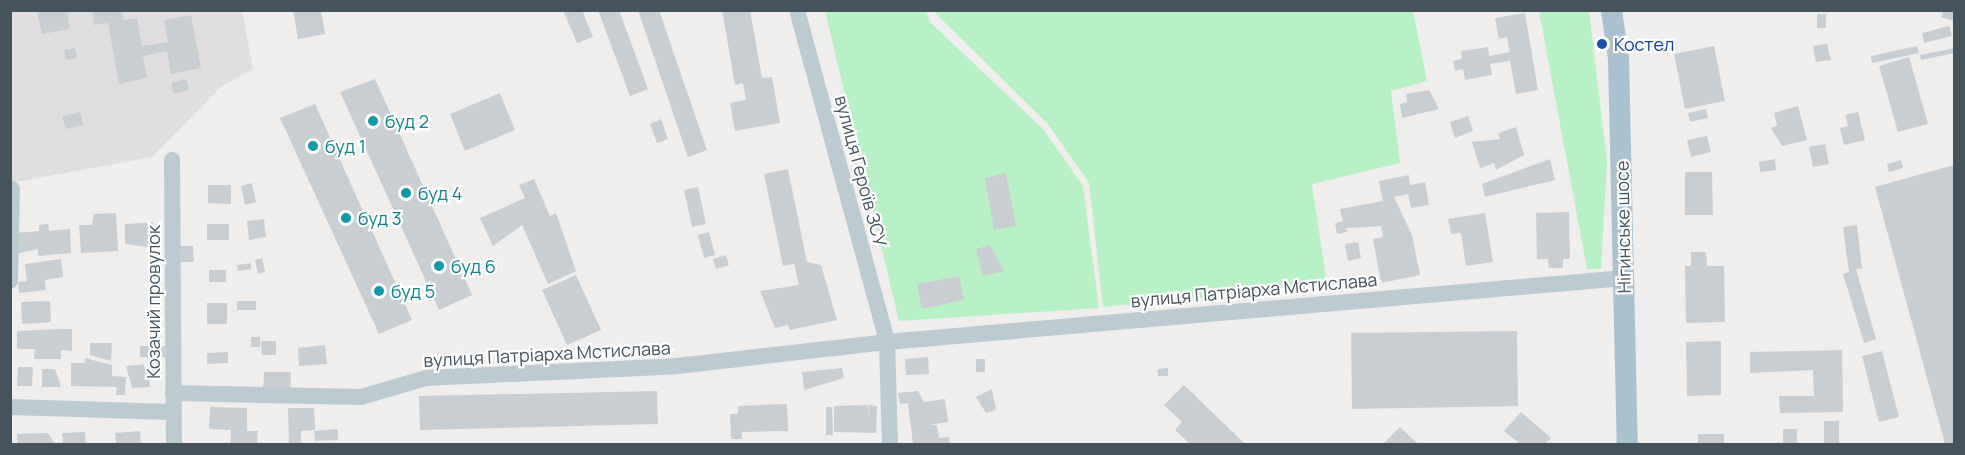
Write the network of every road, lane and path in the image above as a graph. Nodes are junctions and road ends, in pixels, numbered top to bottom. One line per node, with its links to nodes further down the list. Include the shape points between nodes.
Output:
1 (797, 10): 7 (street, вулиця Героїв ЗСУ)
2 (1611, 10): 5 (main road, Нігинське шосе, via 1618,58)
3 (172, 160): 8 (street, Козачий провулок)
4 (12, 189): 6 (street)
5 (1624, 278): 7 (street, вулиця Патріарха Мстислава); 13 (main road, Нігинське шосе)
6 (10, 281)
7 (887, 342): 8 (street, вулиця Патріарха Мстислава, via 677,366 426,378 361,397); 12 (street)
8 (173, 393): 10 (street, Козачий провулок)
9 (10, 407): 10 (street)
10 (173, 412): 11 (street, Козачий провулок)
11 (174, 444)
12 (890, 444)
13 (1628, 444)

